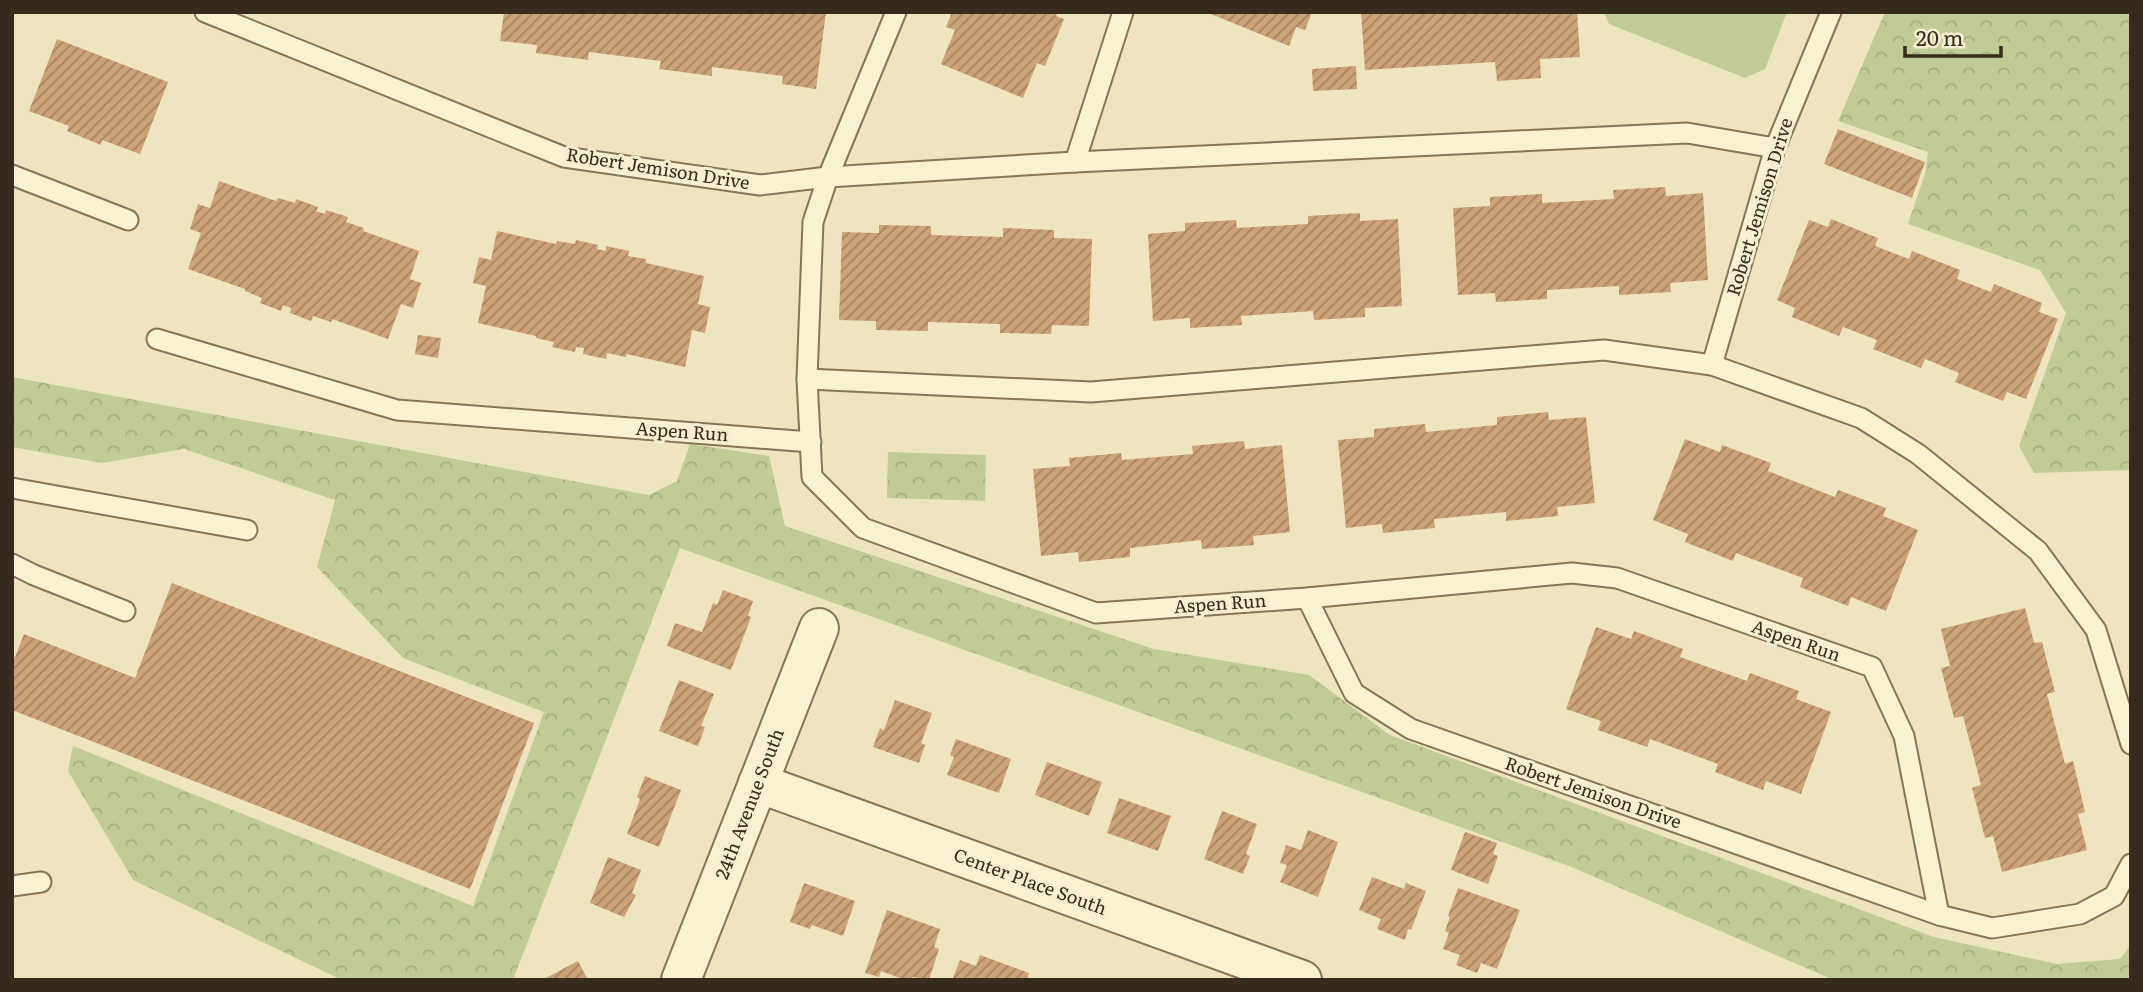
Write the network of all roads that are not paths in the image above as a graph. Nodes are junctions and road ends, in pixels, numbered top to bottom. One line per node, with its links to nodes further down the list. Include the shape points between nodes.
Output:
1 (205, 12): 8 (lane, Robert Jemison Drive, via 564,157 761,185)
2 (896, 12): 8 (lane)
3 (1123, 12): 6 (lane)
4 (1831, 12): 5 (lane, Robert Jemison Drive)
5 (1774, 148): 6 (lane, via 1687,133); 11 (lane, Robert Jemison Drive)
6 (1075, 162): 8 (lane)
7 (12, 175): 9 (lane)
8 (828, 177): 12 (lane, via 813,222)
9 (128, 220)
10 (157, 339): 13 (lane, Aspen Run, via 397,410)
11 (1712, 365): 12 (lane, via 1604,350 1091,392); 20 (lane, via 1861,418 1918,454 2038,551 2096,630)
12 (807, 379): 13 (lane)
13 (811, 442): 17 (lane, Aspen Run, via 812,477 863,528 1096,613)
14 (12, 488): 15 (lane)
15 (247, 530)
16 (12, 564): 18 (lane)
17 (1307, 598): 25 (lane, Robert Jemison Drive, via 1354,693 1411,729); 25 (lane, Aspen Run, via 1572,573 1618,578 1872,667 1903,736)
18 (125, 611)
19 (819, 628): 21 (street, 24th Avenue South)
20 (2131, 744)
21 (758, 783): 26 (street, 24th Avenue South); 27 (street, Center Place South)
22 (2131, 864): 25 (lane, via 2114,896 2080,914 1992,928)
23 (41, 882): 24 (lane)
24 (12, 886)
25 (1939, 915)
26 (681, 980)
27 (1302, 980)

